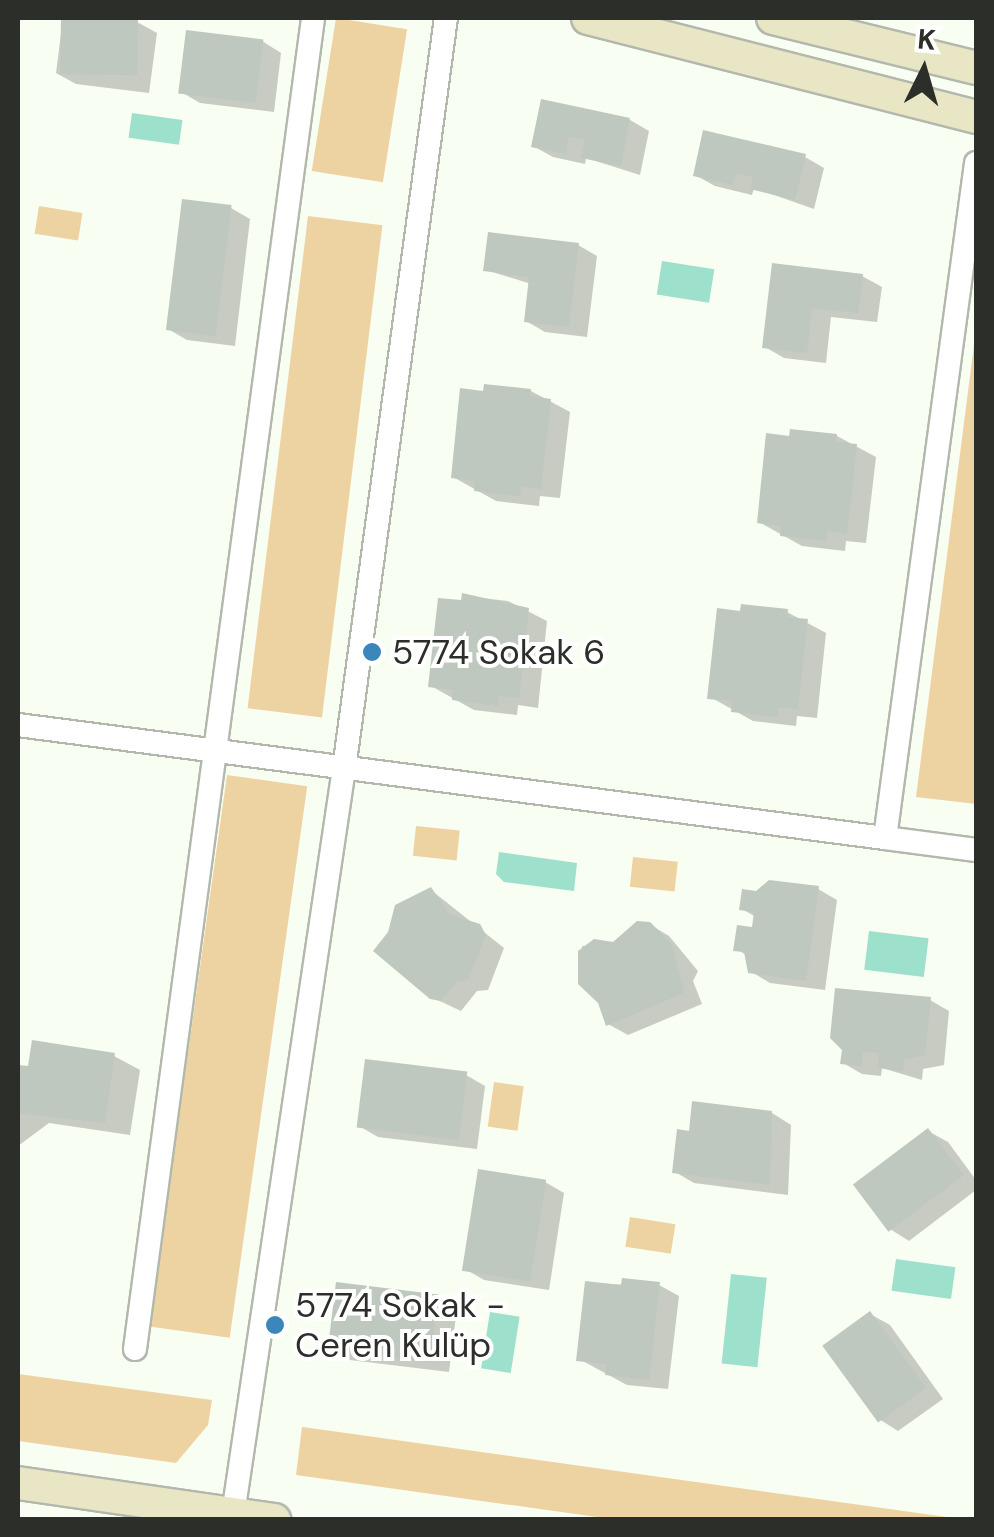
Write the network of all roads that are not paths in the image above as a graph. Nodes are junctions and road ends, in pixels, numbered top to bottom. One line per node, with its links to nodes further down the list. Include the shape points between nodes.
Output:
1 (313, 18): 9 (street)
2 (446, 18): 10 (street)
3 (588, 18): 6 (street)
4 (773, 18): 5 (street)
5 (976, 68)
6 (976, 117)
7 (976, 164): 11 (street)
8 (18, 725): 9 (street)
9 (215, 751): 10 (street); 13 (street)
10 (344, 768): 11 (street); 15 (street)
11 (885, 838): 12 (street)
12 (976, 850)
13 (135, 1349)
14 (18, 1484): 15 (street)
15 (233, 1514): 16 (street)
16 (274, 1520)

